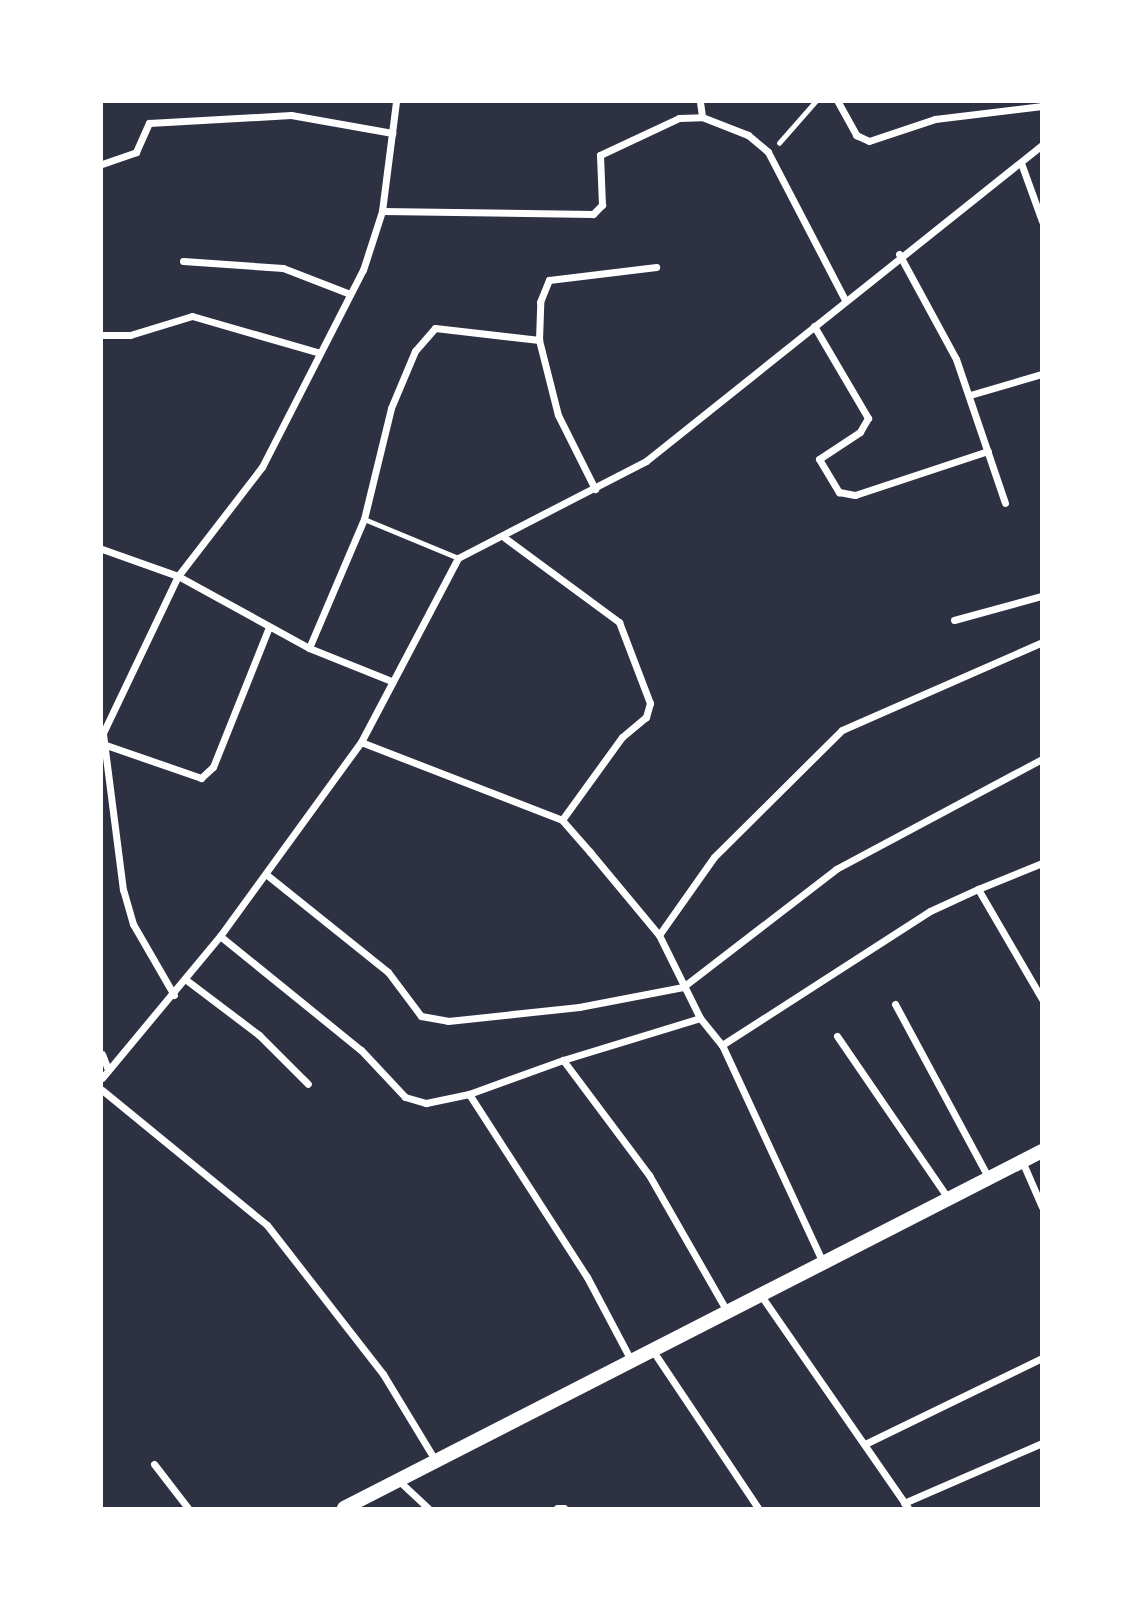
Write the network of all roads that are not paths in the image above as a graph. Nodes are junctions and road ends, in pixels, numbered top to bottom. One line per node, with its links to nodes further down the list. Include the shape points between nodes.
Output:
1 (396, 102): 6 (street)
2 (700, 102): 5 (street)
3 (838, 102): 4 (street, via 856,135 869,141 935,119)
4 (1041, 106)
5 (702, 117): 10 (street, via 679,118 603,152 597,159 602,205 593,214); 16 (street, via 748,135 768,152)
6 (392, 133): 9 (street, via 292,115 149,123 136,152); 10 (street)
7 (1041, 145): 8 (street)
8 (1020, 163): 11 (street); 12 (street)
9 (102, 164)
10 (382, 211): 15 (street)
11 (1041, 221)
12 (899, 254): 16 (street); 22 (street)
13 (184, 261): 15 (street, via 283,268)
14 (656, 267): 19 (street, via 549,280 540,302)
15 (350, 294): 20 (street)
16 (844, 298): 17 (street)
17 (814, 326): 23 (street, via 868,418 860,432 819,459 839,492 856,495); 24 (street, via 663,449)
18 (102, 335): 20 (street, via 130,335 192,316)
19 (539, 340): 24 (street, via 558,415); 26 (street, via 446,326 423,338 391,408)
20 (320, 353): 30 (street, via 262,467)
21 (1041, 374): 22 (street)
22 (970, 395): 23 (street)
23 (988, 451): 25 (street)
24 (595, 489): 27 (street)
25 (1006, 503)
26 (364, 519): 29 (lane); 35 (street)
27 (505, 538): 29 (street); 41 (street, via 619,622 650,703 646,717 622,737)
28 (102, 550): 30 (street)
29 (458, 558): 36 (street)
30 (178, 576): 33 (street); 37 (street)
31 (1041, 596): 32 (street)
32 (954, 620)
33 (268, 627): 35 (street); 39 (street, via 213,767 201,778)
34 (1041, 642): 45 (street, via 842,730 714,857)
35 (309, 648): 36 (street)
36 (389, 680): 38 (street)
37 (102, 733): 39 (street)
38 (361, 742): 41 (street); 43 (street)
39 (103, 744): 49 (street, via 123,891 133,924)
40 (1041, 760): 48 (street, via 836,869)
41 (562, 820): 45 (street)
42 (1041, 863): 44 (street)
43 (267, 875): 46 (street); 48 (street, via 373,959 409,1004 432,1020 579,1007)
44 (978, 889): 50 (street); 54 (street, via 930,911)
45 (659, 935): 48 (street)
46 (220, 936): 47 (street); 61 (street, via 361,1051 405,1097 426,1103)
47 (185, 979): 49 (street); 59 (street, via 259,1035)
48 (683, 987): 52 (street)
49 (174, 995): 57 (street)
50 (1041, 999)
51 (895, 1004): 64 (street)
52 (700, 1018): 54 (street); 56 (street)
53 (837, 1036): 65 (street)
54 (722, 1045): 67 (street)
55 (102, 1054): 57 (street)
56 (564, 1060): 61 (street); 69 (street, via 649,1175)
57 (108, 1070): 58 (street)
58 (102, 1078)
59 (308, 1084)
60 (102, 1090): 75 (street, via 267,1225 383,1374)
61 (469, 1094): 72 (street, via 587,1277)
62 (1041, 1151): 63 (main road)
63 (1022, 1161): 64 (main road); 66 (street)
64 (988, 1177): 65 (main road)
65 (949, 1199): 67 (main road)
66 (1041, 1207)
67 (823, 1263): 68 (main road)
68 (762, 1297): 69 (main road); 74 (street)
69 (729, 1313): 70 (main road)
70 (655, 1354): 72 (main road); 84 (street)
71 (1041, 1358): 74 (street)
72 (633, 1364): 75 (main road)
73 (1041, 1443): 78 (street)
74 (865, 1444): 78 (street)
75 (435, 1460): 77 (main road)
76 (154, 1464): 79 (street)
77 (397, 1480): 80 (main road); 81 (street)
78 (906, 1506)
79 (188, 1508)
80 (344, 1508)
81 (428, 1508)
82 (557, 1508): 83 (street)
83 (564, 1508)
84 (758, 1508)

